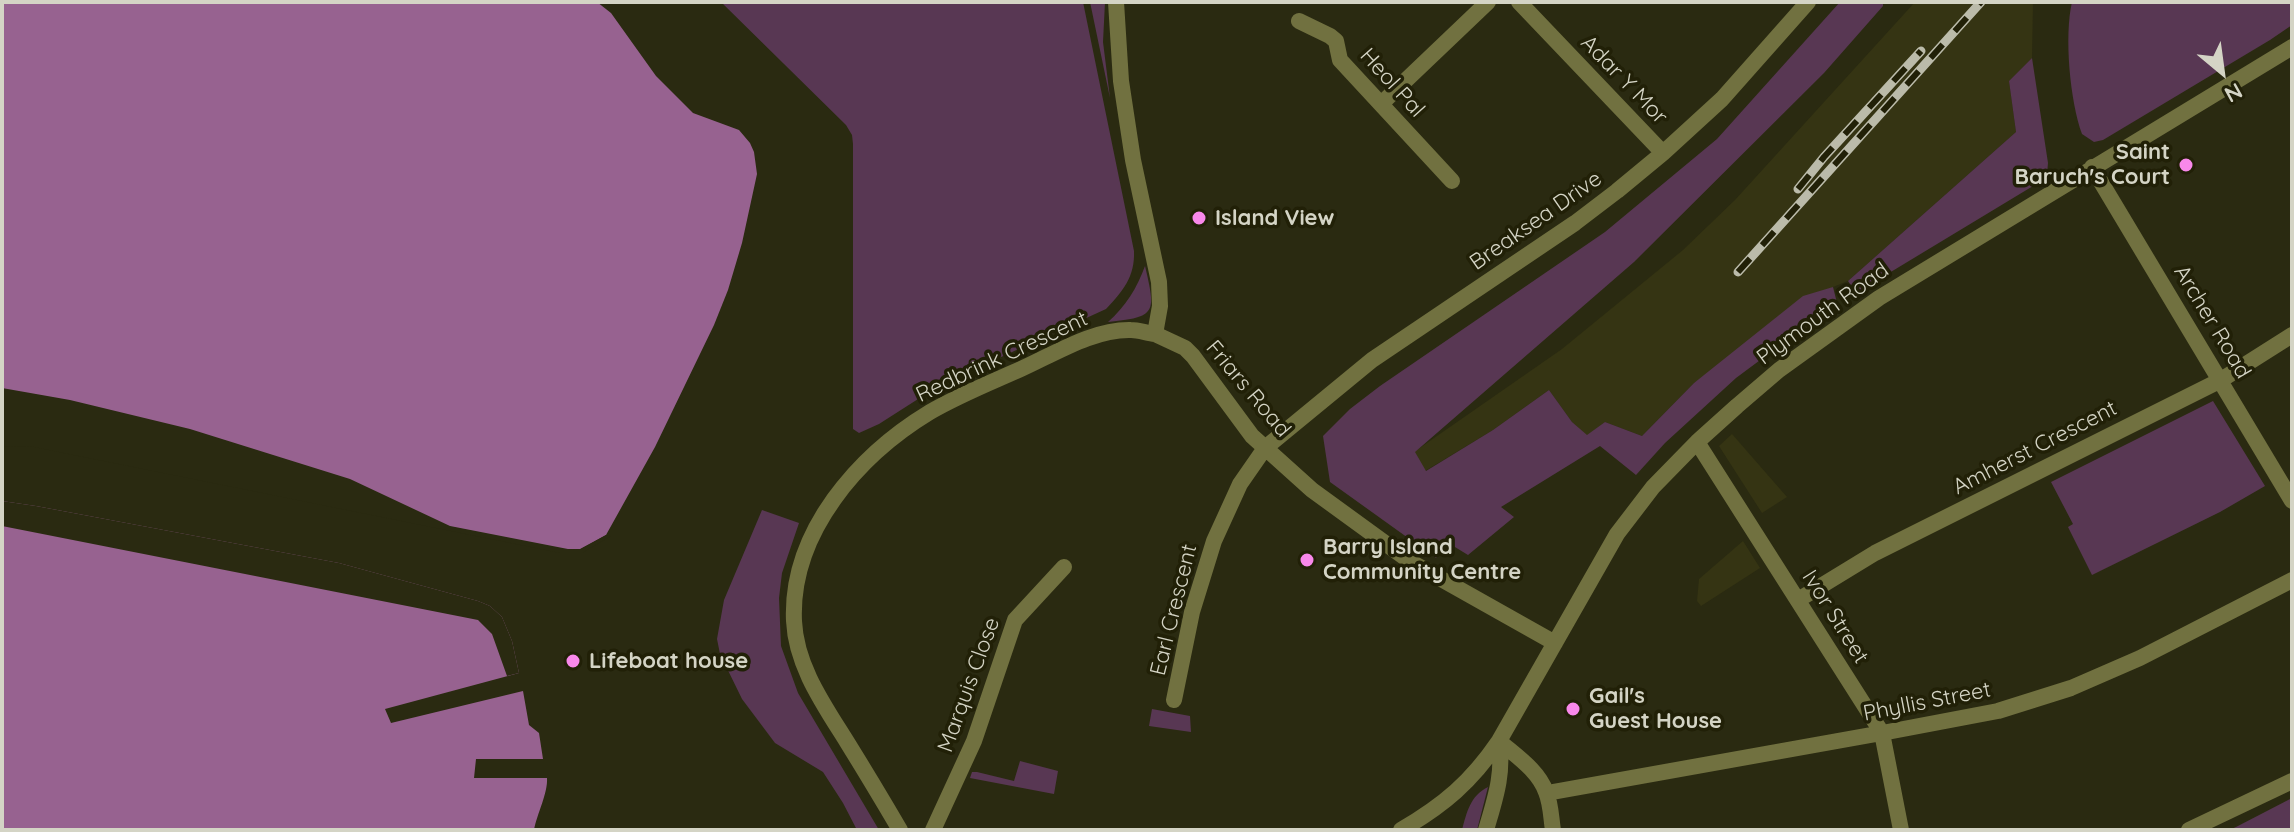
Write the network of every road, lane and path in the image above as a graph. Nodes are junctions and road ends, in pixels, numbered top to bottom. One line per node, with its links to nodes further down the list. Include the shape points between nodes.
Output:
1 (1116, 2): 7 (street)
2 (1124, 2): 7 (street)
3 (1488, 2): 9 (street)
4 (1519, 2): 10 (street, Adar Y Mor)
5 (1808, 2): 10 (street, Breaksea Drive, via 1745,75)
6 (1299, 21): 9 (street, Heol Pal, via 1336,41 1340,60)
7 (1119, 37): 13 (street, via 1133,160 1159,282)
8 (2292, 47): 11 (street, Plymouth Road)
9 (1381, 104): 12 (street, Heol Pal)
10 (1663, 153): 17 (street, Breaksea Drive, via 1575,223 1372,360)
11 (2092, 167): 15 (street, Archer Road); 16 (street, Plymouth Road, via 1828,333)
12 (1452, 181)
13 (1155, 334): 17 (street, Friars Road, via 1193,356); 28 (street, Redbrink Crescent, via 1132,330 1092,337 933,410 876,451 815,531 796,594 799,647 818,693)
14 (2292, 335): 15 (street, Amherst Crescent)
15 (2221, 380): 18 (street, Archer Road); 21 (street, Amherst Crescent, via 1875,553)
16 (1697, 442): 21 (street, Ivor Street); 22 (street, Plymouth Road, via 1617,534)
17 (1265, 448): 22 (street, Friars Road, via 1312,490 1411,562); 23 (street, Earl Crescent, via 1240,484 1214,541 1192,612)
18 (2292, 501)
19 (1064, 567): 29 (street, Marquis Close, via 1015,620 974,741)
20 (2292, 580): 24 (street, Phyllis Street, via 2071,688 1998,711)
21 (1798, 600): 24 (street, Ivor Street)
22 (1555, 643): 25 (street, Plymouth Road)
23 (1174, 700)
24 (1882, 733): 27 (street, Phyllis Street); 33 (street, Ivor Street)
25 (1499, 741): 27 (street, via 1534,772); 30 (street, via 1461,789); 31 (street, via 1501,777)
26 (2292, 781): 34 (street)
27 (1547, 793): 32 (street)
28 (900, 830)
29 (933, 830)
30 (1401, 830)
31 (1486, 830)
32 (1553, 830)
33 (1901, 830)
34 (2189, 830)

